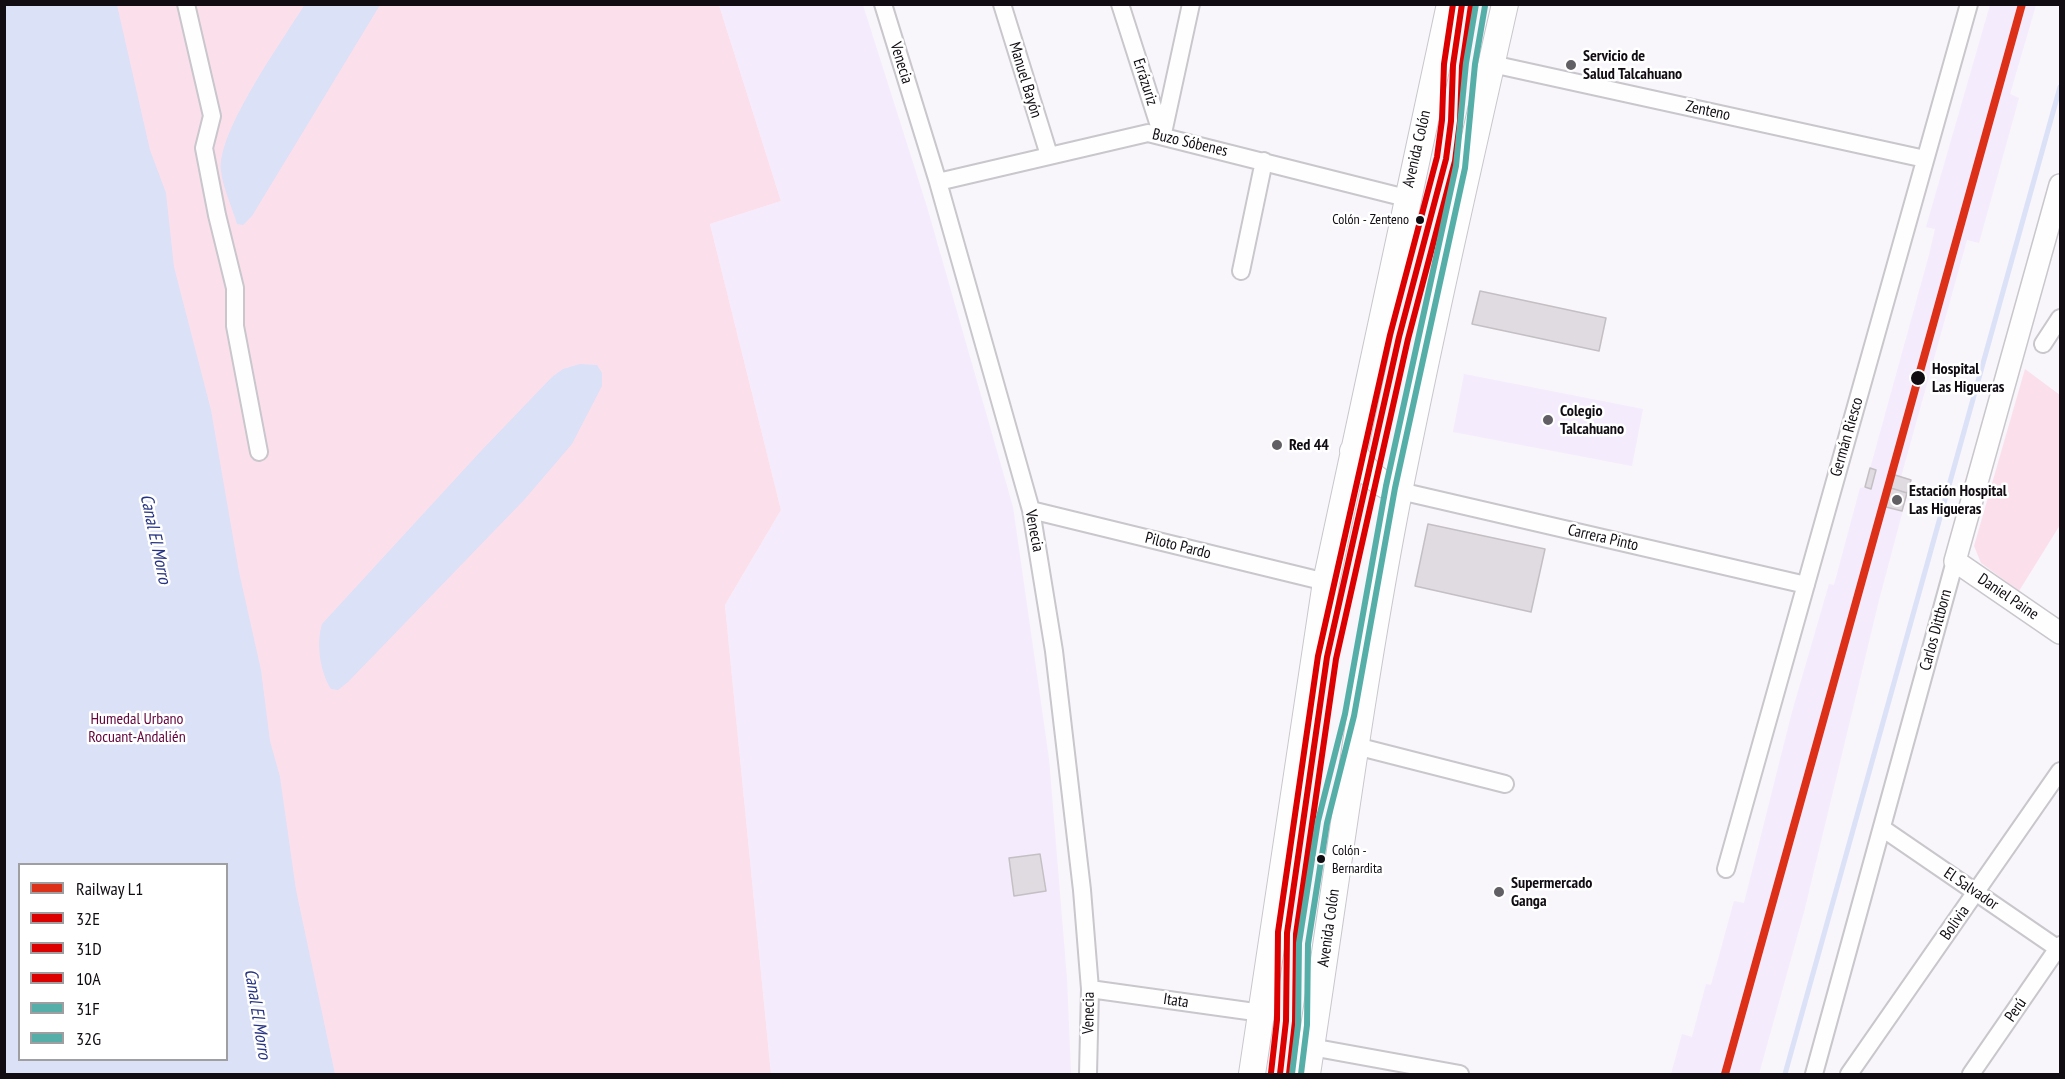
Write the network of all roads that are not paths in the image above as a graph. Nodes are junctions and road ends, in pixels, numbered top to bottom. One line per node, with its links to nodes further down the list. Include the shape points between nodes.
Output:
1 (186, 4): 22 (street, via 212,116 204,148 235,288 235,326)
2 (883, 4): 14 (street, Venecia)
3 (1002, 4): 11 (street, Manuel Bayón)
4 (1120, 4): 10 (street, Errázuriz)
5 (1191, 4): 10 (street, Errázuriz)
6 (1450, 4): 16 (main road, Avenida Colón)
7 (1505, 4): 9 (main road, Avenida Colón)
8 (1969, 4): 12 (street, Germán Riesco)
9 (1492, 64): 12 (street, Zenteno); 23 (main road, Avenida Colón)
10 (1162, 135): 11 (street, Buzo Sóbenes, via 1140,134); 13 (street, Buzo Sóbenes)
11 (1049, 155): 14 (street, Buzo Sóbenes)
12 (1925, 159): 27 (street, Germán Riesco)
13 (1264, 161): 16 (street, Buzo Sóbenes); 18 (street)
14 (938, 182): 24 (street, Venecia)
15 (2061, 185): 17 (street, Carlos Dittborn)
16 (1406, 198): 21 (main road, Avenida Colón)
17 (2055, 226): 25 (street, Carlos Dittborn)
18 (1241, 271)
19 (2061, 318): 20 (street)
20 (2043, 344)
21 (1353, 451): 23 (main road, via 1370,474); 26 (main road, Avenida Colón)
22 (260, 452)
23 (1400, 491): 27 (street, Carrera Pinto); 29 (main road, Avenida Colón)
24 (1030, 510): 26 (street, Piloto Pardo); 36 (street, Venecia, via 1067,748)
25 (1955, 561): 28 (street, Daniel Paine); 32 (street, Carlos Dittborn)
26 (1326, 582): 37 (main road, Avenida Colón)
27 (1806, 585): 33 (street, Germán Riesco)
28 (2061, 633)
29 (1356, 746): 31 (street); 38 (main road, Avenida Colón)
30 (2061, 771): 34 (street, Bolivia)
31 (1505, 784)
32 (1882, 828): 34 (street, El Salvador); 43 (street, Carlos Dittborn)
33 (1726, 869)
34 (1976, 892): 35 (street, El Salvador); 44 (street, Bolivia)
35 (2060, 948): 45 (street, Perú)
36 (1090, 989): 37 (street, Itata); 39 (street, Venecia)
37 (1262, 1013): 40 (main road, Avenida Colón)
38 (1311, 1047): 41 (main road, Avenida Colón); 42 (street)
39 (1088, 1074)
40 (1252, 1074)
41 (1307, 1074)
42 (1460, 1074)
43 (1814, 1074)
44 (1849, 1074)
45 (1971, 1074)

